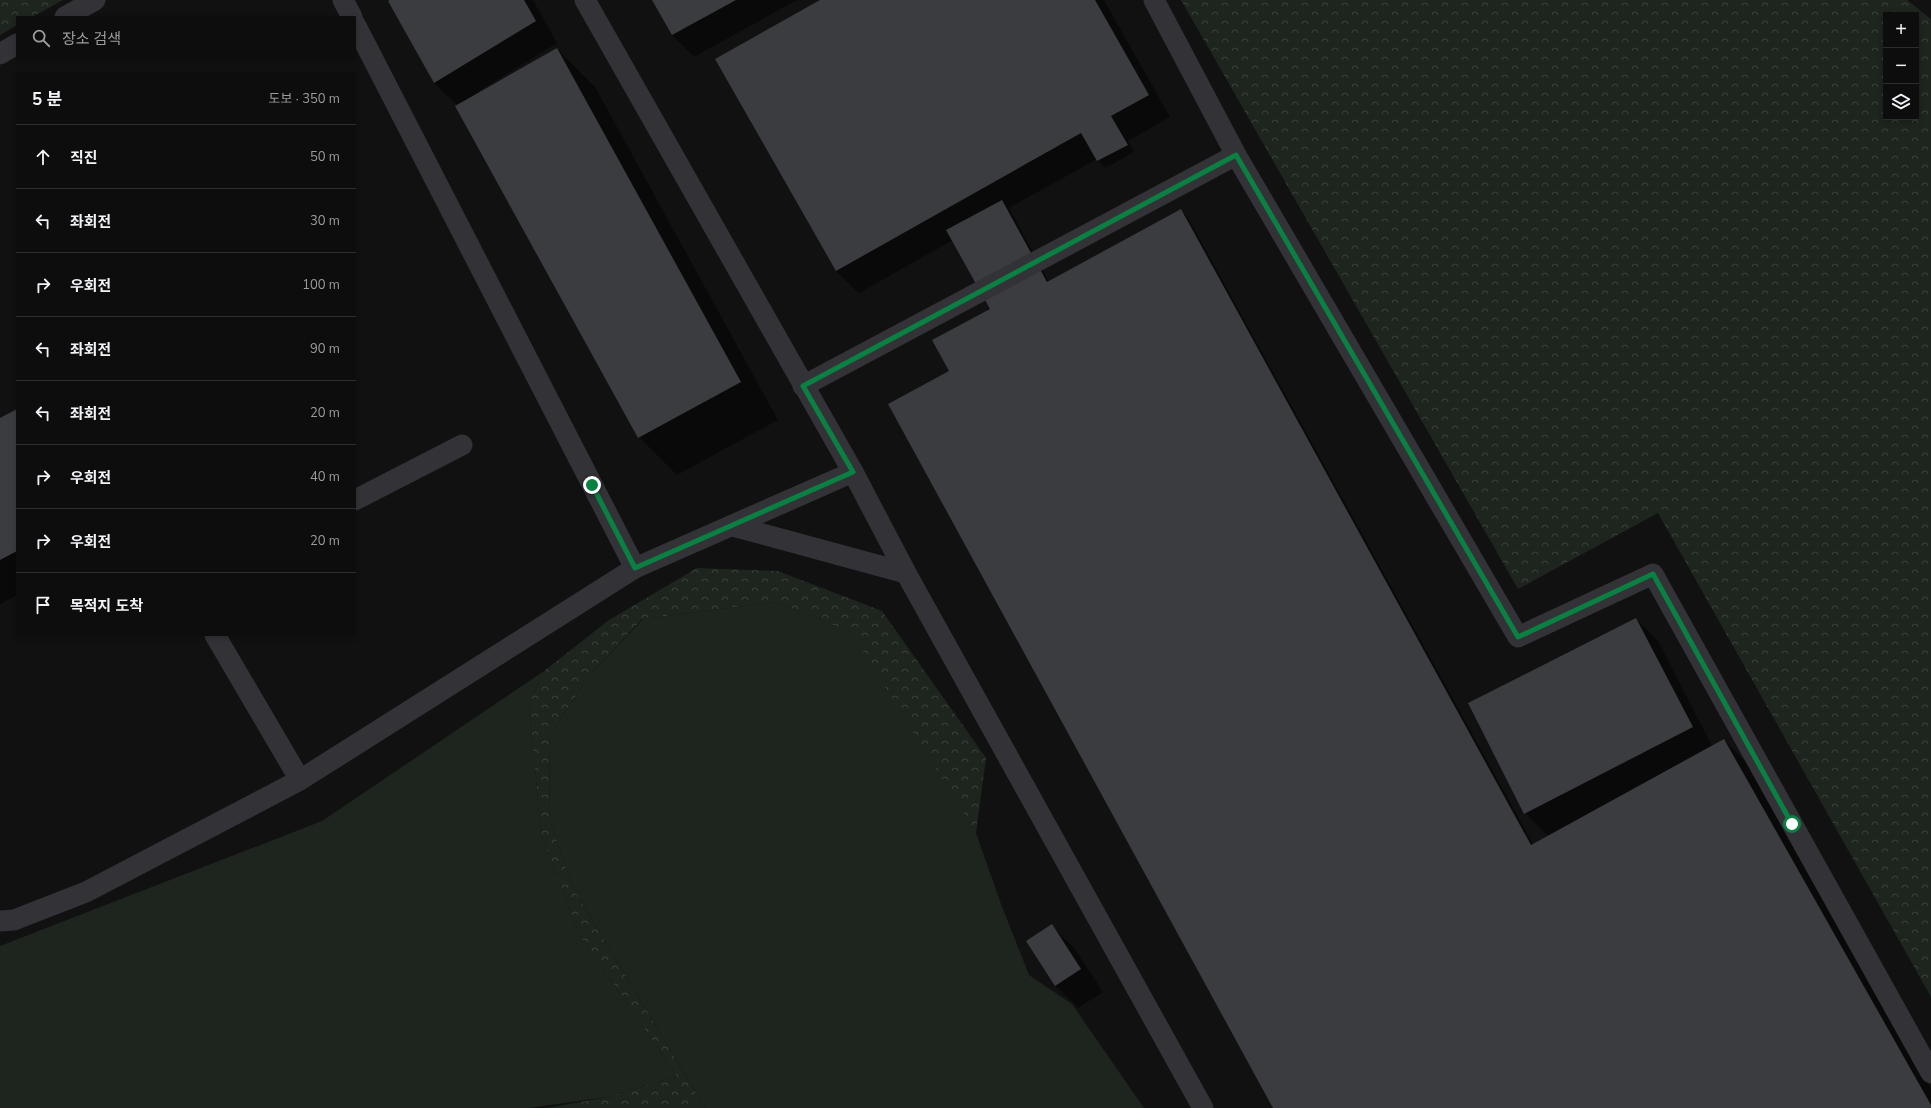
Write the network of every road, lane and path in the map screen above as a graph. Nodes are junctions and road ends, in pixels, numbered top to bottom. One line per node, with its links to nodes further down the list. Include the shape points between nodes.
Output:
1 (95, 0): 5 (lane)
2 (343, 0): 6 (lane)
3 (585, 0): 11 (lane)
4 (1154, 0): 10 (lane)
5 (67, 16)
6 (351, 16)
7 (356, 26): 16 (lane)
8 (16, 45): 9 (lane)
9 (0, 54)
10 (1236, 155): 11 (lane); 21 (lane, via 1518,637 1653,574)
11 (803, 386): 13 (lane)
12 (462, 445): 14 (lane)
13 (853, 472): 15 (lane); 17 (lane)
14 (356, 499)
15 (733, 526): 16 (lane); 17 (lane)
16 (635, 568): 19 (lane)
17 (906, 573): 22 (lane)
18 (216, 636): 19 (lane)
19 (300, 780): 20 (lane, via 86,892 14,920)
20 (0, 921)
21 (1931, 1073)
22 (1203, 1108)

